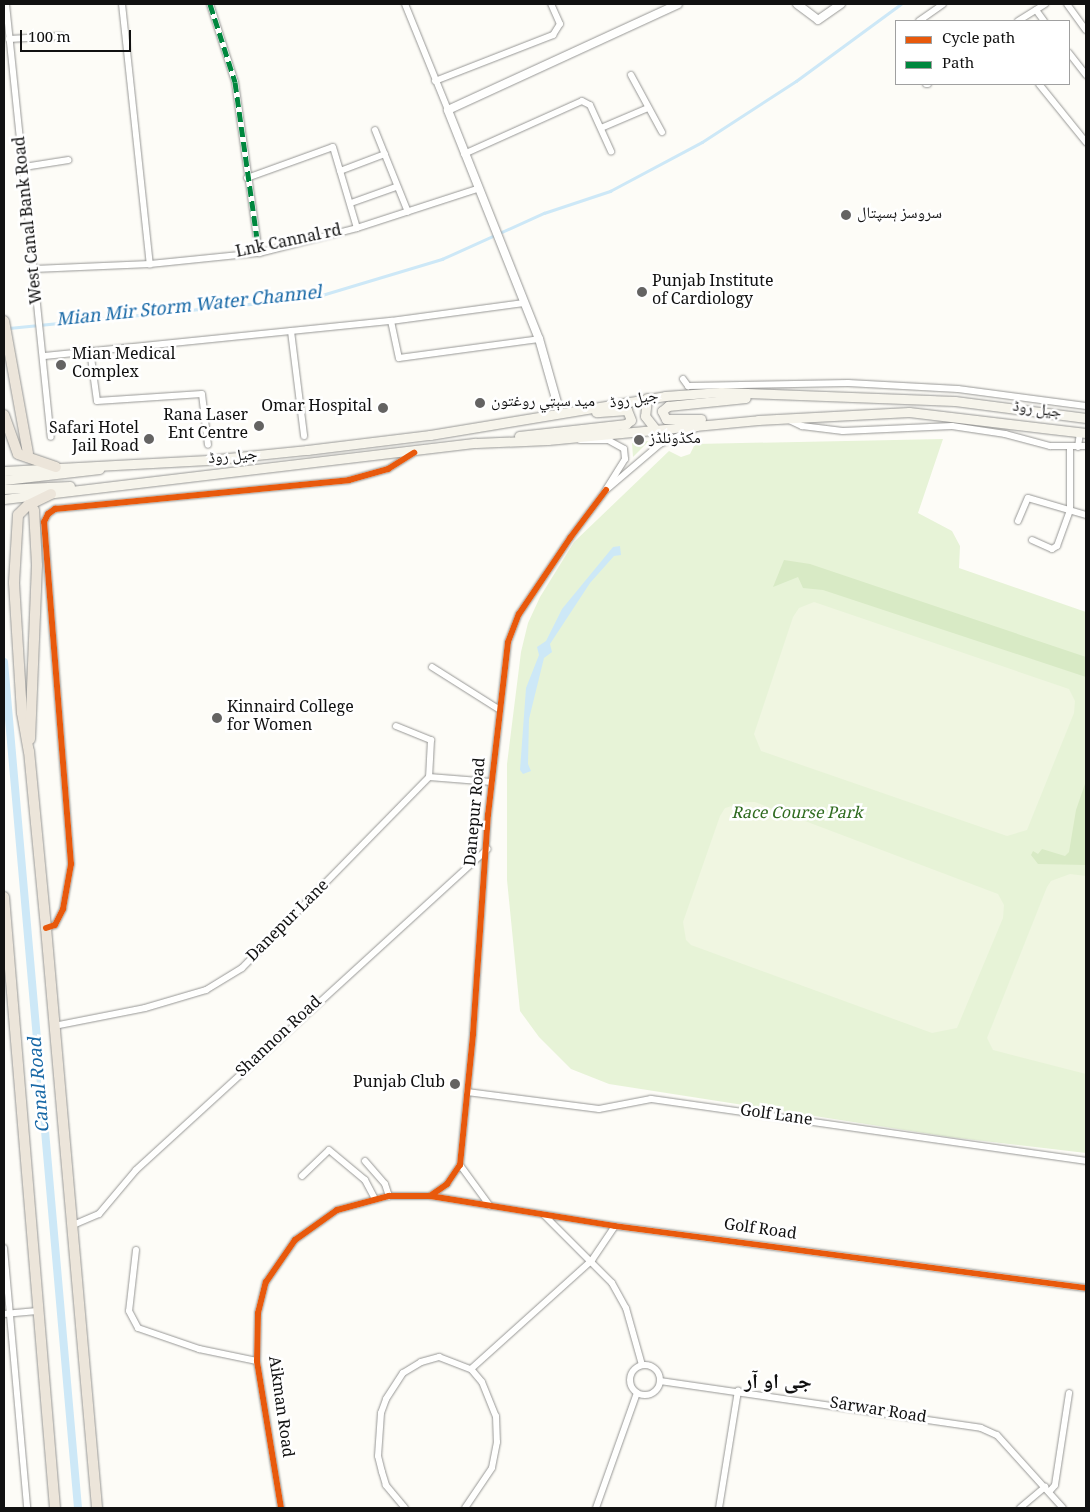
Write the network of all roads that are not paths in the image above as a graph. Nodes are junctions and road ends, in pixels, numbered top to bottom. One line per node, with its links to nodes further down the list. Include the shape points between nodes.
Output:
1 (6, 4): 18 (street, West Canal Bank Road)
2 (122, 4): 43 (street)
3 (210, 4): 36 (street, via 235,82)
4 (405, 4): 22 (street)
5 (551, 4): 22 (street, via 560,24 553,35)
6 (678, 4): 25 (street)
7 (798, 4): 8 (street, via 818,20)
8 (841, 4)
9 (943, 4): 13 (street)
10 (1046, 4): 12 (street)
11 (1066, 4): 16 (street)
12 (1036, 10): 14 (street); 15 (street)
13 (920, 20)
14 (1020, 20)
15 (1043, 20)
16 (1086, 30)
17 (62, 36): 18 (street)
18 (9, 39): 34 (street, West Canal Bank Road)
19 (1070, 54): 21 (street)
20 (631, 75): 24 (street)
21 (1086, 75)
22 (435, 81): 25 (street)
23 (1040, 85): 29 (street)
24 (648, 108): 26 (street); 28 (street)
25 (448, 110): 32 (street)
26 (601, 128): 30 (street); 32 (street, via 590,105 582,101)
27 (375, 130): 31 (street)
28 (662, 132)
29 (1086, 142)
30 (611, 152)
31 (385, 154): 35 (street); 37 (street)
32 (464, 154): 38 (street)
33 (68, 160): 34 (street)
34 (24, 167): 44 (street, West Canal Bank Road)
35 (340, 171): 36 (street, via 333,147); 39 (street)
36 (247, 178): 42 (street)
37 (396, 187): 39 (street); 40 (street)
38 (477, 189): 40 (street, Lnk Cannal rd); 45 (street)
39 (351, 204): 41 (street)
40 (408, 212): 41 (street, Lnk Cannal rd)
41 (357, 228): 42 (street, Lnk Cannal rd)
42 (259, 253): 43 (street, Lnk Cannal rd)
43 (150, 264): 44 (street, Lnk Cannal rd)
44 (34, 269): 51 (street, West Canal Bank Road)
45 (524, 303): 47 (street); 49 (street)
46 (4, 321): 72 (highway)
47 (390, 321): 48 (street); 49 (street, via 398,358)
48 (291, 331): 50 (street); 64 (street)
49 (539, 339): 56 (street)
50 (90, 350): 51 (street); 68 (street, via 97,401 202,394)
51 (45, 356): 65 (street, West Canal Bank Road)
52 (683, 379): 55 (street, via 688,386 848,383 958,389)
53 (771, 395): 54 (main road, جیل روڈ, via 721,392); 59 (main road, جیل روڈ, via 955,401); 60 (main road, via 668,406 662,411 669,419)
54 (647, 398): 56 (main road, جیل روڈ); 62 (main road, via 645,416)
55 (1086, 406)
56 (560, 413): 67 (main road, via 627,410 632,416 626,424); 74 (main road, جیل روڈ, via 380,442 208,460)
57 (4, 415): 75 (highway, via 18,454)
58 (786, 418): 60 (main road, جیل روڈ); 63 (main road, جیل روڈ, via 909,412); 69 (street, via 802,426 843,431 952,426 1005,434 1036,444)
59 (1086, 418)
60 (758, 420): 61 (main road, جیل روڈ)
61 (707, 423): 62 (main road, جیل روڈ); 80 (street, Danepur Road, via 660,444)
62 (655, 429): 66 (main road, جیل روڈ)
63 (1083, 432): 71 (street)
64 (304, 436)
65 (51, 437)
66 (548, 440): 67 (main road, جیل روڈ); 80 (street, Danepur Road, via 608,440 624,449 625,459)
67 (476, 443): 73 (main road, جیل روڈ)
68 (208, 445)
69 (1070, 446): 71 (street); 84 (street)
70 (1086, 446): 71 (street)
71 (1078, 447)
72 (28, 453)
73 (414, 453): 79 (main road, جیل روڈ); 96 (street, via 388,468 348,480 55,509 48,514 44,522 71,864 63,909 54,925)
74 (119, 465): 75 (main road, جیل روڈ); 77 (main road, via 81,473)
75 (56, 467): 76 (main road, جیل روڈ)
76 (4, 471)
77 (4, 480)
78 (4, 489): 79 (main road, via 75,486)
79 (90, 490): 81 (main road, جیل روڈ)
80 (606, 490): 89 (street, Danepur Road, via 519,614 508,642)
81 (51, 494): 82 (main road, جیل روڈ); 91 (highway, via 20,512 16,526 17,644 22,713)
82 (4, 499)
83 (34, 510): 91 (highway, via 36,564)
84 (1070, 510): 85 (street); 86 (street, via 1028,498); 87 (street, via 1055,548)
85 (1086, 516)
86 (1018, 521)
87 (1032, 540)
88 (432, 667): 89 (street)
89 (500, 710): 93 (street, Danepur Road)
90 (396, 726): 92 (street, via 431,740)
91 (29, 751): 96 (highway)
92 (429, 777): 93 (street); 97 (street, Danepur Lane, via 242,968 206,990 145,1008)
93 (492, 782): 94 (street, Danepur Road)
94 (487, 848): 98 (street, Danepur Road); 108 (street, Shannon Road, via 136,1170 100,1214)
95 (4, 897): 114 (highway)
96 (46, 928): 97 (highway)
97 (54, 1026): 108 (highway)
98 (467, 1092): 100 (street, Golf Lane, via 599,1109 651,1099); 101 (street, Danepur Road)
99 (365, 1161): 103 (street, via 385,1184)
100 (1086, 1161)
101 (460, 1165): 104 (street, via 447,1184); 106 (street)
102 (302, 1176): 105 (street, via 329,1150 365,1180)
103 (389, 1196): 104 (street, Aikman Road); 105 (street, Aikman Road)
104 (430, 1196): 106 (street, Golf Road)
105 (376, 1199): 116 (street, Aikman Road, via 337,1210 313,1225 276,1264 266,1282 258,1313)
106 (490, 1206): 107 (street, Golf Road)
107 (543, 1214): 109 (street, Golf Road); 112 (street)
108 (73, 1225): 126 (highway)
109 (615, 1226): 112 (street); 113 (street, Golf Road)
110 (4, 1248): 115 (street)
111 (136, 1250): 116 (street, via 129,1311 138,1328 199,1349)
112 (592, 1260): 117 (street, via 624,1303); 118 (street)
113 (1086, 1288)
114 (40, 1311): 115 (street); 125 (highway)
115 (7, 1314): 124 (street)
116 (257, 1361): 127 (street, Aikman Road)
117 (642, 1365): 119 (street, via 658,1371); 121 (street, via 634,1369 630,1380)
118 (471, 1369): 128 (street, via 451,1359 429,1358 403,1373 386,1399 381,1413 378,1456 386,1485); 129 (street, via 488,1394 498,1429 492,1468)
119 (660, 1381): 120 (street, Sarwar Road); 121 (street, via 656,1392 649,1396)
120 (738, 1391): 123 (street, Sarwar Road, via 981,1428 997,1435); 131 (street)
121 (637, 1393): 130 (street)
122 (1069, 1394): 123 (street, via 1055,1485)
123 (1047, 1490): 132 (street); 133 (street, Sarwar Road)
124 (27, 1508)
125 (55, 1508)
126 (97, 1508)
127 (281, 1508)
128 (405, 1508)
129 (466, 1508)
130 (596, 1508)
131 (719, 1508)
132 (1020, 1508)
133 (1063, 1508)

